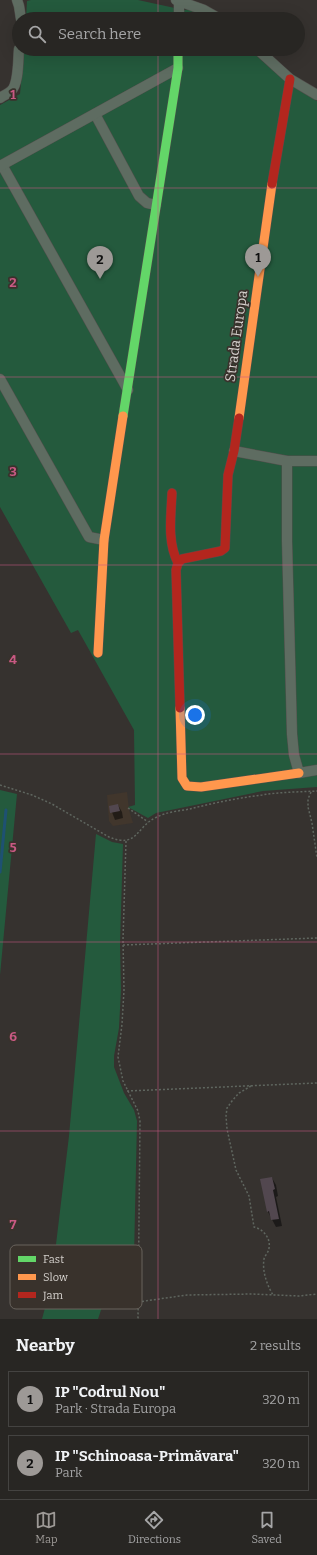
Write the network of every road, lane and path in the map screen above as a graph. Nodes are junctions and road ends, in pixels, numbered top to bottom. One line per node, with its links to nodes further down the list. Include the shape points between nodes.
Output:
1 (17, 0): 3 (street)
2 (177, 1): 4 (street); 5 (street)
3 (20, 12)
4 (178, 12)
5 (208, 12)
6 (18, 56): 12 (street, via 16,83 11,91)
7 (178, 56): 9 (street)
8 (265, 56): 10 (street)
9 (178, 68): 13 (street); 15 (street)
10 (290, 79): 11 (street); 18 (street, Strada Europa)
11 (317, 95)
12 (0, 98)
13 (95, 114): 14 (street); 15 (street, via 139,196 147,203)
14 (1, 166): 17 (street)
15 (156, 205): 17 (street)
16 (0, 379): 22 (street, via 89,538)
17 (128, 390): 22 (street)
18 (234, 450): 19 (street); 23 (street, Strada Europa, via 226,481 225,548 182,559)
19 (287, 461): 20 (street); 26 (street, via 289,665 292,734)
20 (317, 461)
21 (172, 493): 23 (street, via 171,533 173,553)
22 (104, 540): 24 (street)
23 (178, 563): 26 (street, via 176,570 182,778 188,786 201,787)
24 (98, 653)
25 (317, 770): 26 (street)
26 (299, 773)
27 (0, 785): 32 (path, via 32,795 108,837)
28 (317, 791): 29 (path)
29 (311, 792): 31 (path, via 263,794 157,816); 33 (path, via 308,807)
30 (128, 808): 31 (path)
31 (149, 822): 32 (path, via 136,837)
32 (126, 841): 35 (path)
33 (317, 858)
34 (317, 938): 35 (path)
35 (123, 945): 38 (path, via 124,990 118,1057)
36 (317, 1083): 37 (path)
37 (251, 1086): 38 (path); 41 (path, via 239,1093 227,1108 227,1129 236,1170 249,1196 254,1227 263,1230 270,1247 264,1260 267,1284)
38 (127, 1091): 39 (path, via 138,1111 140,1121)
39 (139, 1245)
40 (317, 1294): 41 (path)
41 (273, 1295): 42 (path, via 187,1295)
42 (142, 1301)

